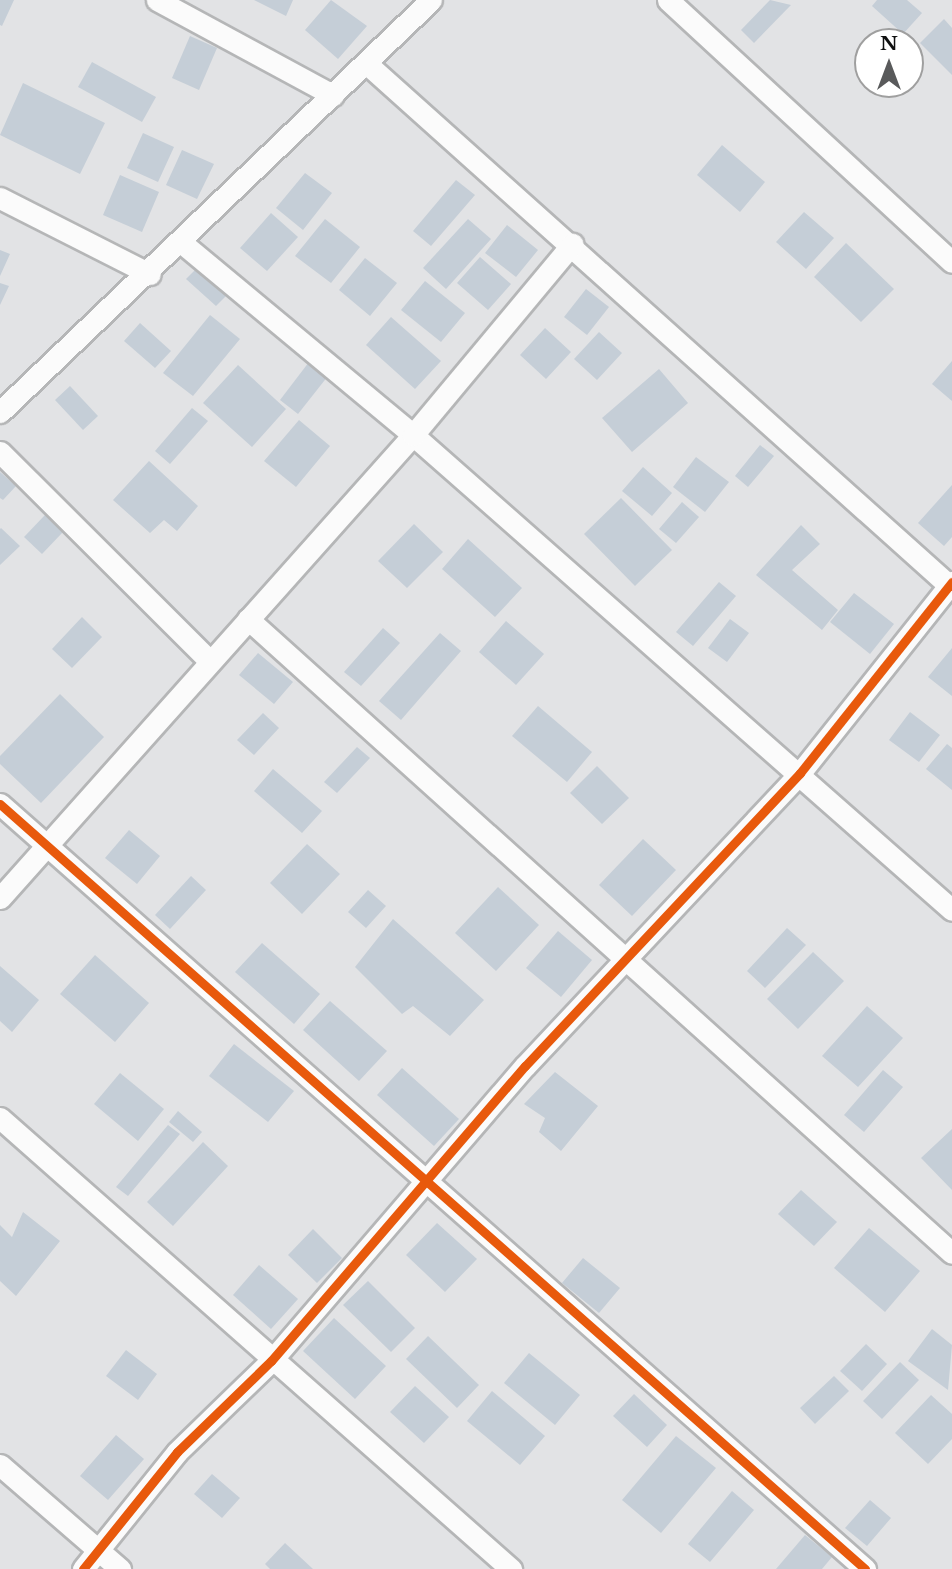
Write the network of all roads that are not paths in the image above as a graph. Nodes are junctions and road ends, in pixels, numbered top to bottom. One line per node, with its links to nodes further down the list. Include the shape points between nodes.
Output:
1 (157, 0): 5 (street)
2 (431, 0): 4 (street)
3 (668, 0): 9 (street)
4 (366, 63): 5 (street); 8 (street)
5 (333, 95): 7 (street)
6 (0, 198): 10 (street)
7 (182, 243): 10 (street); 12 (street)
8 (572, 244): 12 (street); 14 (street)
9 (952, 262)
10 (150, 274): 11 (street)
11 (0, 412)
12 (413, 435): 15 (street); 17 (street)
13 (0, 452): 16 (street)
14 (951, 585): 17 (street)
15 (248, 619): 16 (street); 22 (street)
16 (211, 661): 19 (street)
17 (800, 773): 21 (street); 22 (street)
18 (0, 804): 19 (street)
19 (44, 846): 20 (street); 24 (street)
20 (0, 898)
21 (952, 910)
22 (626, 957): 24 (street); 25 (street)
23 (0, 1118): 26 (street)
24 (422, 1183): 26 (street); 32 (street)
25 (952, 1254)
26 (271, 1361): 28 (street, via 177,1452); 31 (street)
27 (0, 1465): 28 (street)
28 (99, 1550): 29 (street); 30 (street)
29 (83, 1569)
30 (120, 1569)
31 (511, 1569)
32 (864, 1569)

